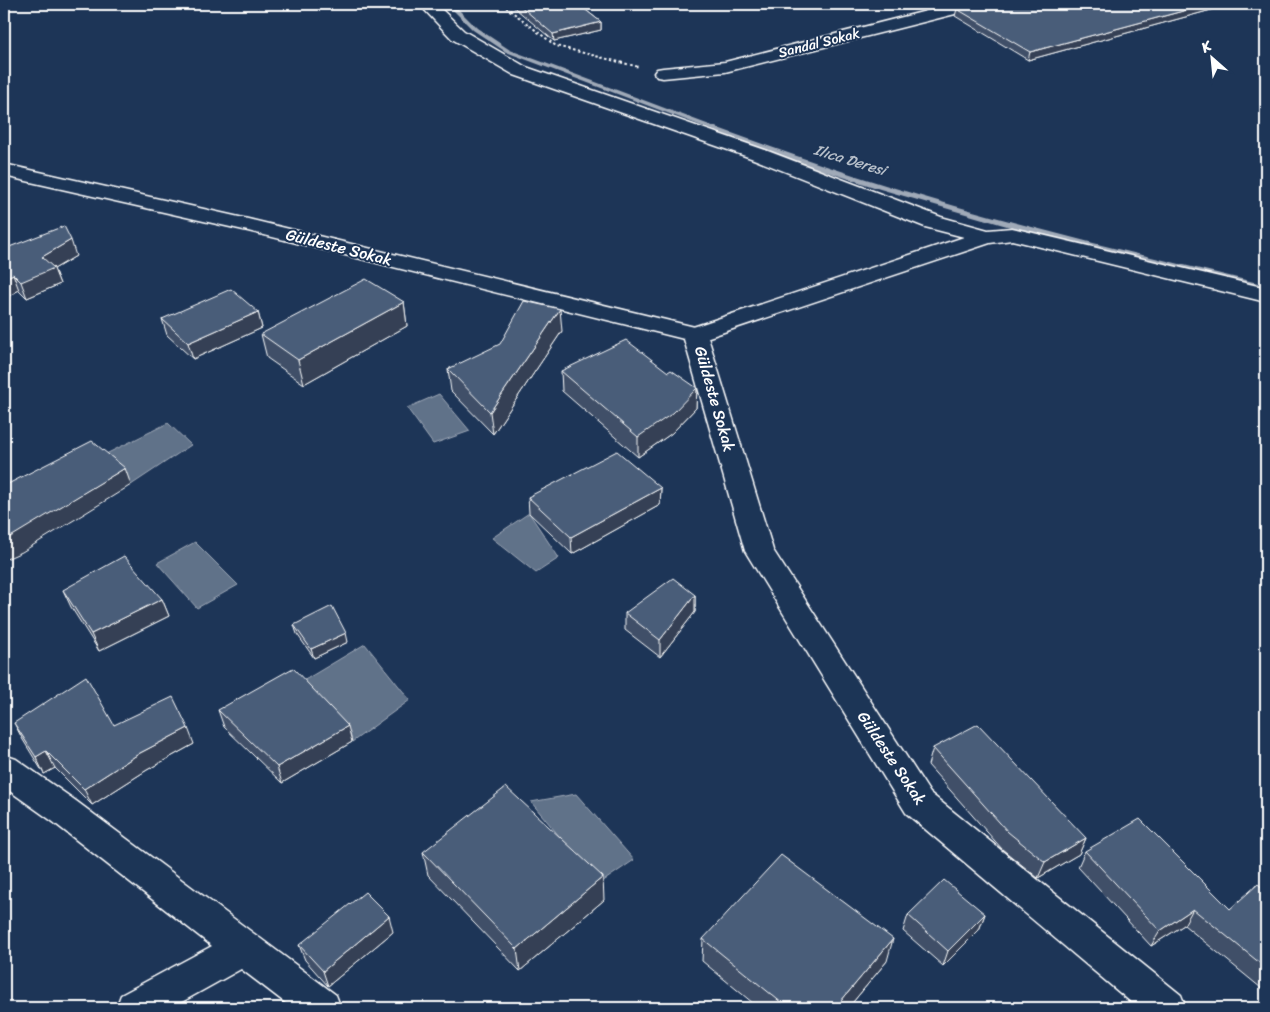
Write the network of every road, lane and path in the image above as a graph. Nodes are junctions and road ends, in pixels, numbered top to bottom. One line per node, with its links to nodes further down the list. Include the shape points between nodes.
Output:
1 (427, 4): 6 (street, via 458,35 520,72 758,154 932,222)
2 (502, 4): 4 (path, via 556,46)
3 (973, 4): 4 (street, Sandal Sokak, via 725,67)
4 (663, 73)
5 (4, 170): 8 (street, Güldeste Sokak, via 248,225)
6 (987, 237): 7 (street, via 1012,234); 8 (street)
7 (1266, 296)
8 (695, 334): 13 (street, Güldeste Sokak, via 759,551 918,803)
9 (4, 769): 10 (street)
10 (242, 948): 11 (street); 12 (street)
11 (135, 1008)
12 (322, 1008)
13 (1167, 1008)

